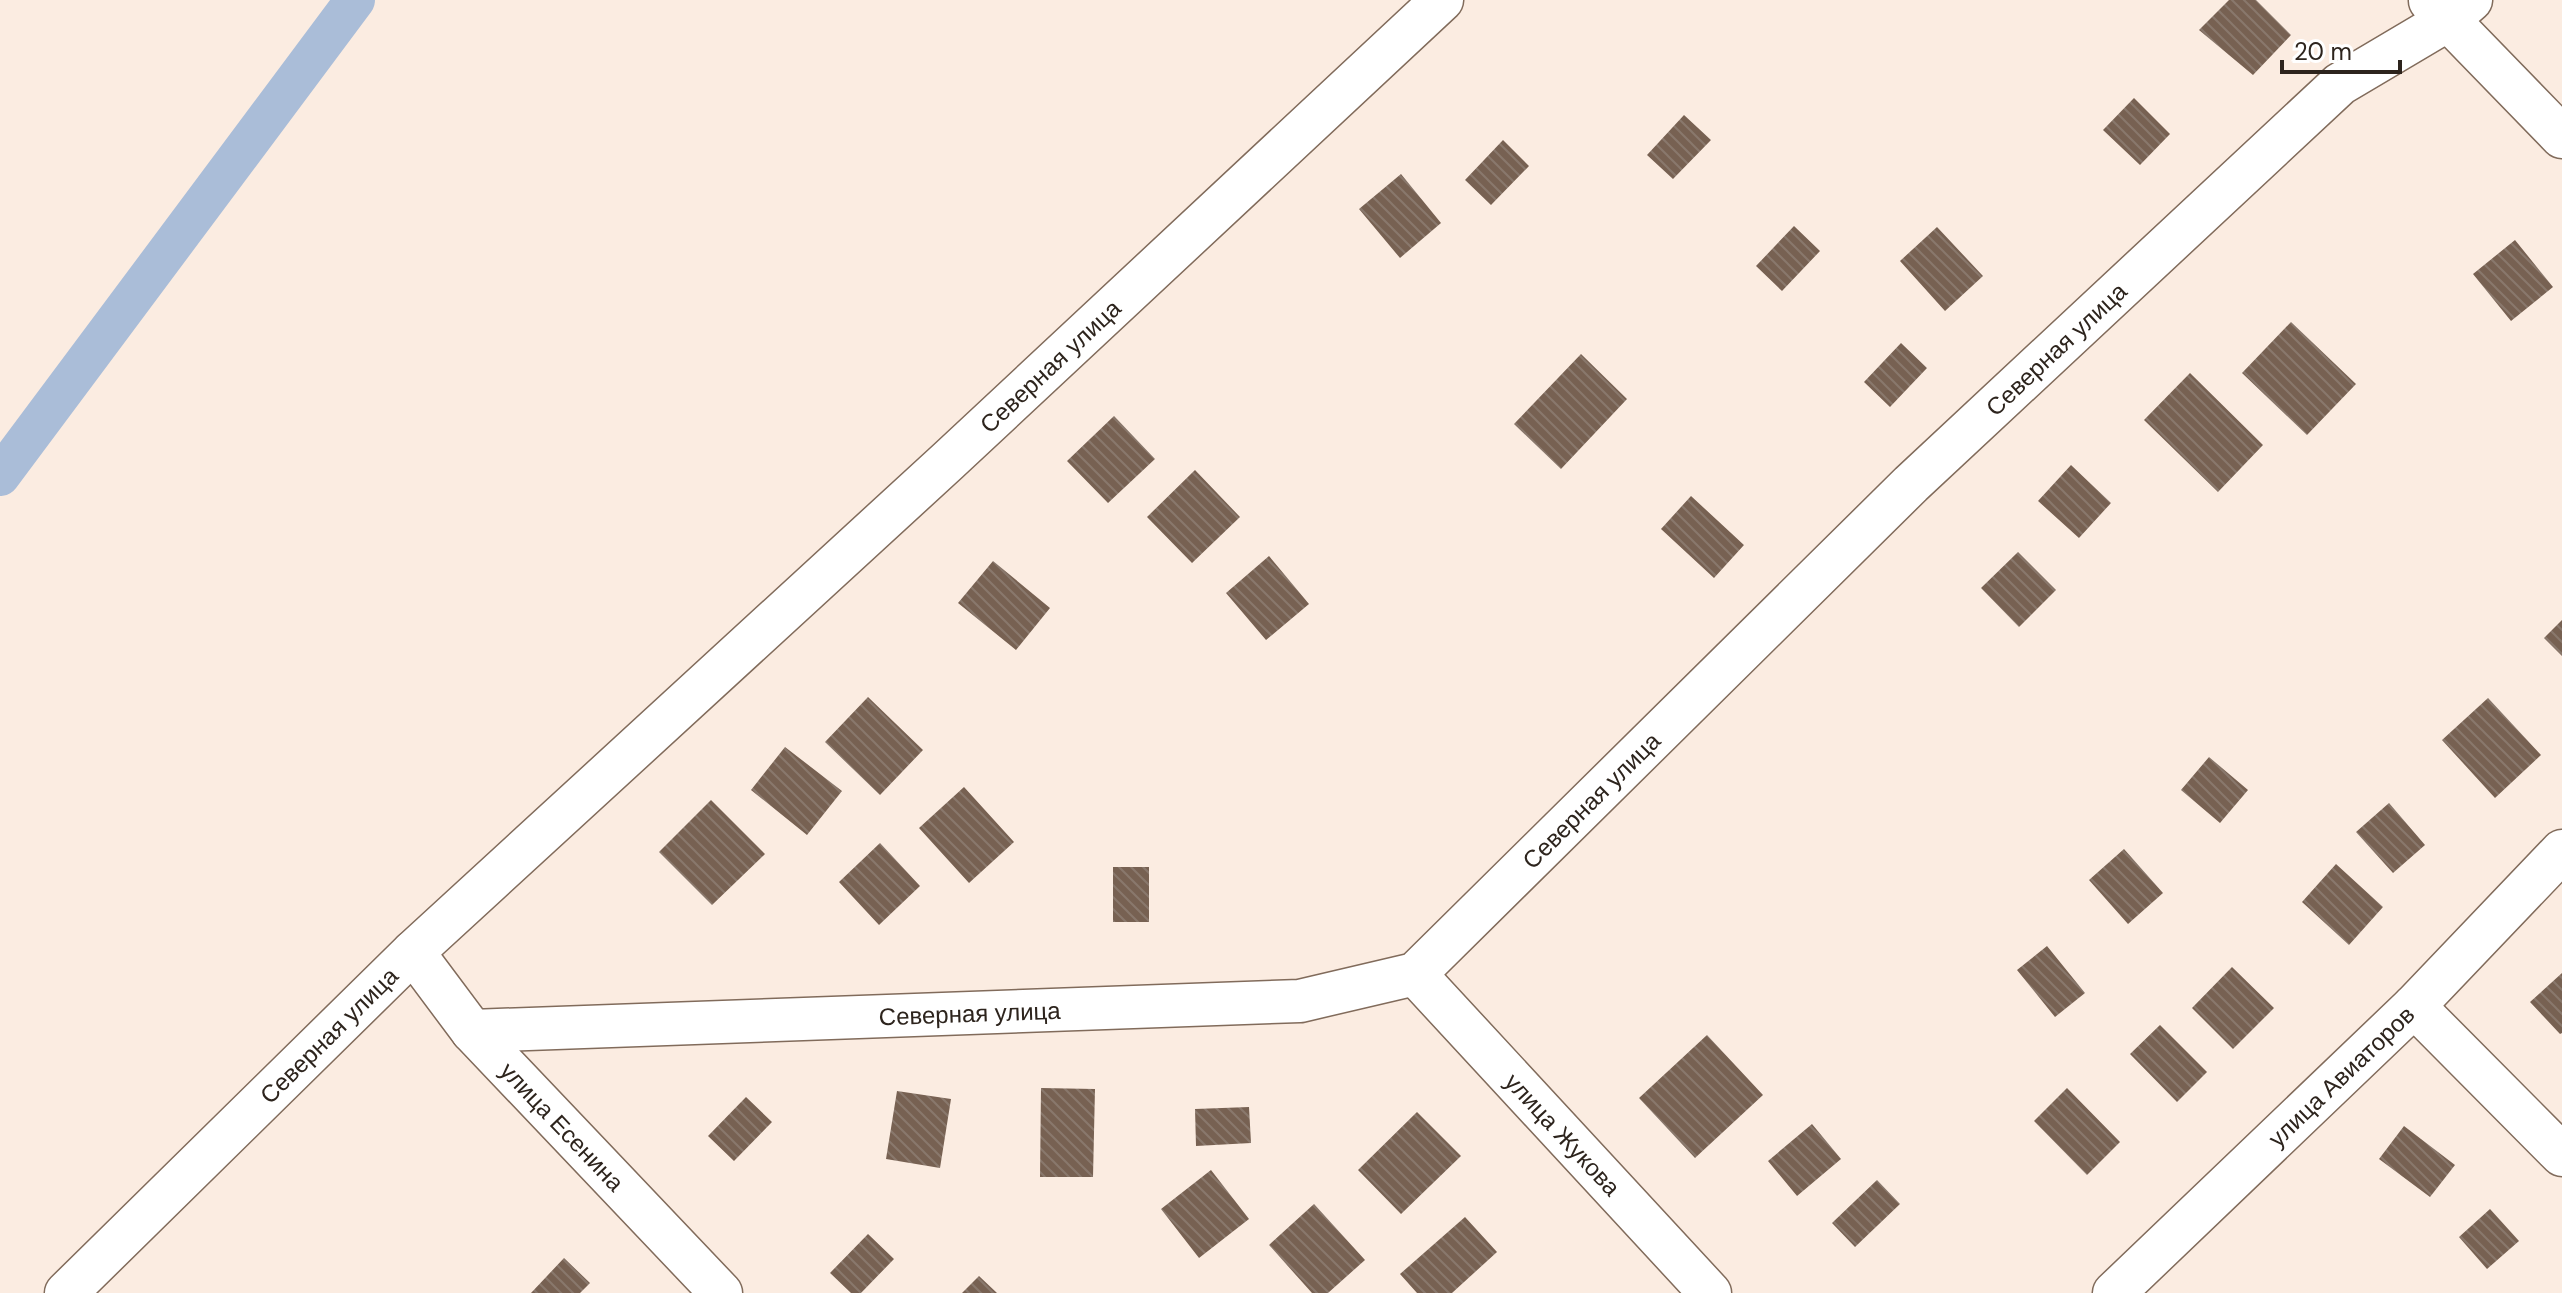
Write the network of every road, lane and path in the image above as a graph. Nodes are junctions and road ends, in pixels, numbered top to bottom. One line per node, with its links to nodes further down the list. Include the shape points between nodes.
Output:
1 (1442, 0): 5 (street, Северная улица)
2 (2449, 7): 3 (street); 6 (street, Северная улица, via 2340,84 1911,484)
3 (2562, 137)
4 (2562, 851): 7 (street, улица Авиаторов)
5 (413, 952): 8 (street, улица Есенина); 10 (street, Северная улица)
6 (1415, 974): 8 (street, Северная улица, via 1300,1001); 12 (street, улица Жукова)
7 (2414, 1006): 9 (street); 13 (street, улица Авиаторов)
8 (472, 1031): 11 (street, улица Есенина)
9 (2562, 1155)
10 (66, 1293)
11 (721, 1293)
12 (1710, 1293)
13 (2114, 1293)

